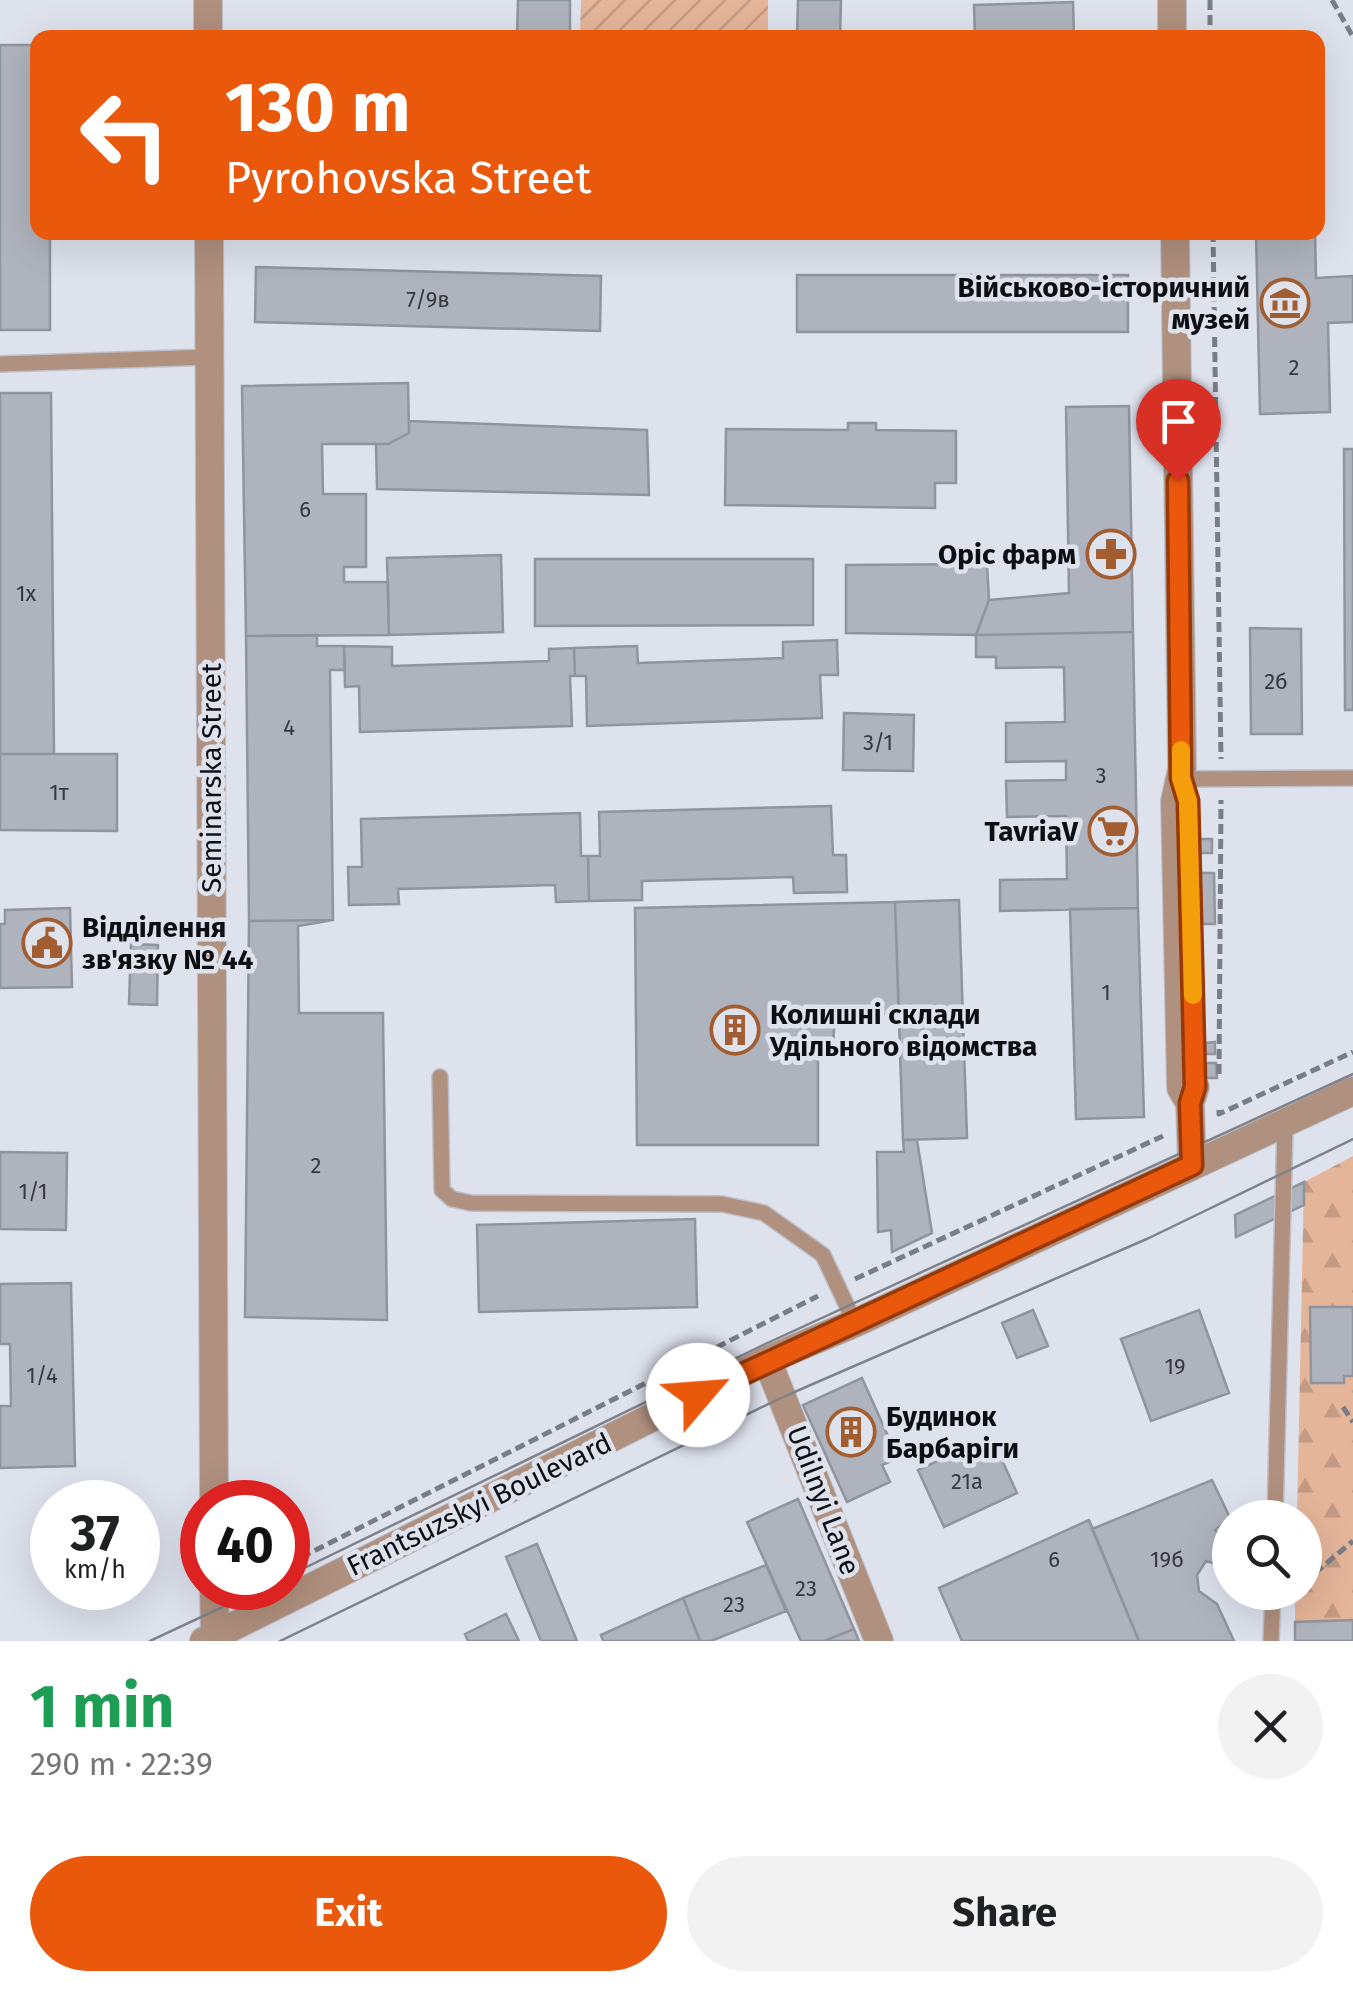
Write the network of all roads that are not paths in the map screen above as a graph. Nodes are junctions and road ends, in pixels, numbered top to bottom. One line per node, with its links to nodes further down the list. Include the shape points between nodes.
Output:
1 (208, 0): 3 (street)
2 (1172, 0): 4 (street)
3 (208, 30)
4 (1172, 30)
5 (209, 240): 7 (street, Seminarska Street)
6 (1174, 240): 9 (street)
7 (210, 357): 8 (lane); 17 (street, Seminarska Street)
8 (0, 364)
9 (1181, 778): 10 (lane); 14 (street, via 1188,801)
10 (1353, 778)
11 (440, 1077): 15 (lane, via 442,1190 452,1199 722,1204 764,1213 823,1255)
12 (1353, 1091): 13 (street, Frantsuzskyi Boulevard)
13 (1285, 1125): 14 (street, Frantsuzskyi Boulevard); 18 (lane)
14 (1192, 1165): 15 (street, Frantsuzskyi Boulevard)
15 (854, 1323): 16 (street, Frantsuzskyi Boulevard)
16 (767, 1360): 21 (street, Frantsuzskyi Boulevard); 22 (street, Udilnyi Lane)
17 (214, 1480)
18 (1275, 1500)
19 (213, 1610): 21 (street)
20 (1272, 1610): 23 (lane)
21 (211, 1639)
22 (879, 1641)
23 (1271, 1641)

